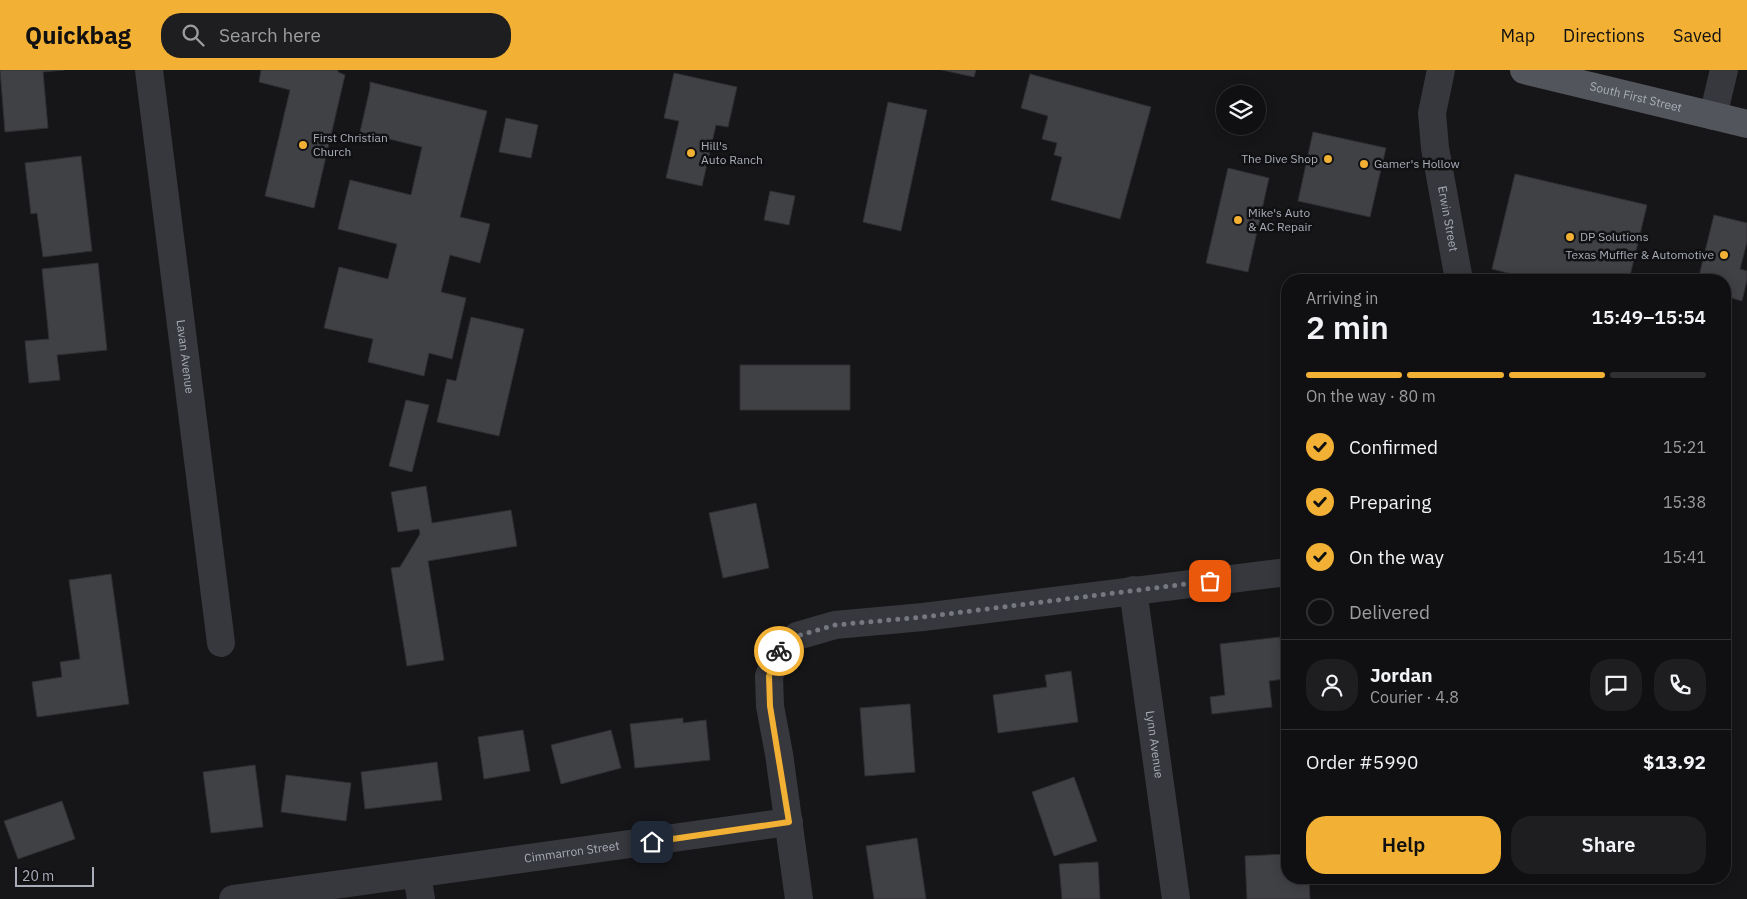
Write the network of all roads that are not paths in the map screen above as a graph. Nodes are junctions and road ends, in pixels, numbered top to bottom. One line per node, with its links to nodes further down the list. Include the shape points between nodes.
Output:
1 (148, 70): 10 (street, Lavan Avenue)
2 (1441, 70): 7 (street, Erwin Street, via 1432,114)
3 (1524, 70): 5 (main road, South First Street)
4 (1724, 70): 5 (street)
5 (1713, 116): 6 (main road, South First Street)
6 (1746, 121)
7 (1458, 274)
8 (1281, 573): 9 (street)
9 (1133, 590): 11 (street, via 835,625 797,636 780,649 769,676 770,706); 15 (street, Lynn Avenue)
10 (221, 643)
11 (789, 822): 12 (street, Cimmarron Street); 14 (street)
12 (419, 887): 13 (street, Cimmarron Street)
13 (233, 899)
14 (799, 899)
15 (1176, 899)

